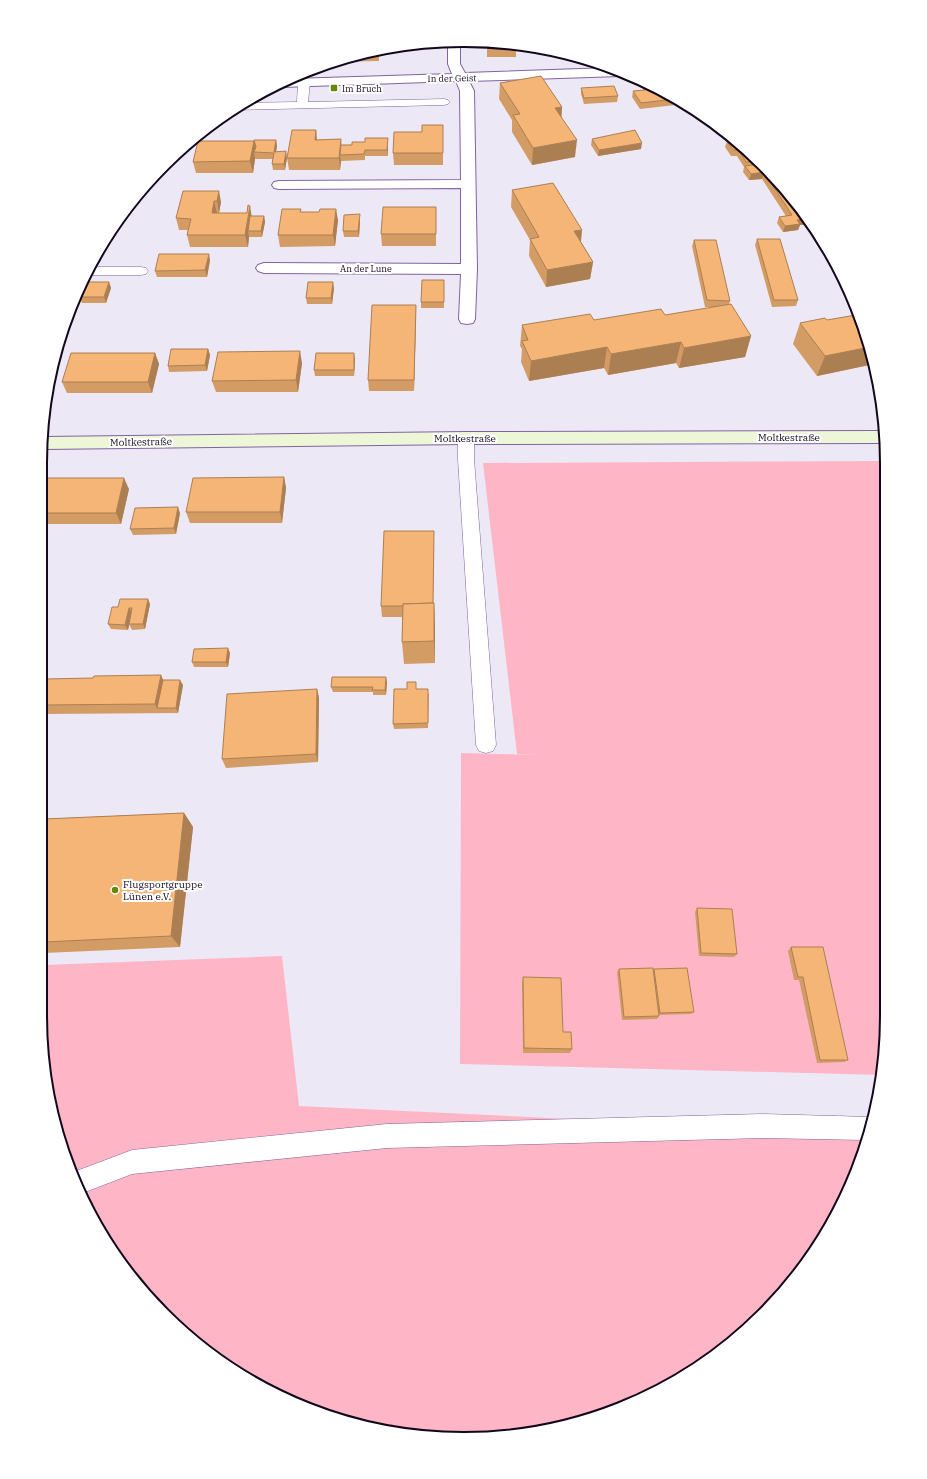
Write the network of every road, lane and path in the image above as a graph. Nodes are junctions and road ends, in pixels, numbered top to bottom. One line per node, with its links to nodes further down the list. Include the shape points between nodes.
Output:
1 (454, 47): 3 (street, via 454,64)
2 (606, 72): 3 (street, In der Geist)
3 (461, 77): 5 (street, In der Geist); 9 (street, via 467,91)
4 (297, 82): 5 (street, In der Geist)
5 (304, 82): 7 (lane)
6 (444, 102): 7 (lane)
7 (302, 106): 8 (lane)
8 (249, 107)
9 (468, 184): 10 (street); 12 (street)
10 (279, 185)
11 (264, 268): 12 (street, An der Lune)
12 (469, 269): 15 (street)
13 (94, 271): 14 (lane)
14 (141, 271)
15 (467, 319)
16 (879, 436): 17 (street, Moltkestraße)
17 (466, 438): 18 (street, Moltkestraße); 19 (lane)
18 (48, 442)
19 (486, 745)
20 (864, 1128): 21 (lane, via 763,1126 387,1136 132,1162)
21 (82, 1181)

